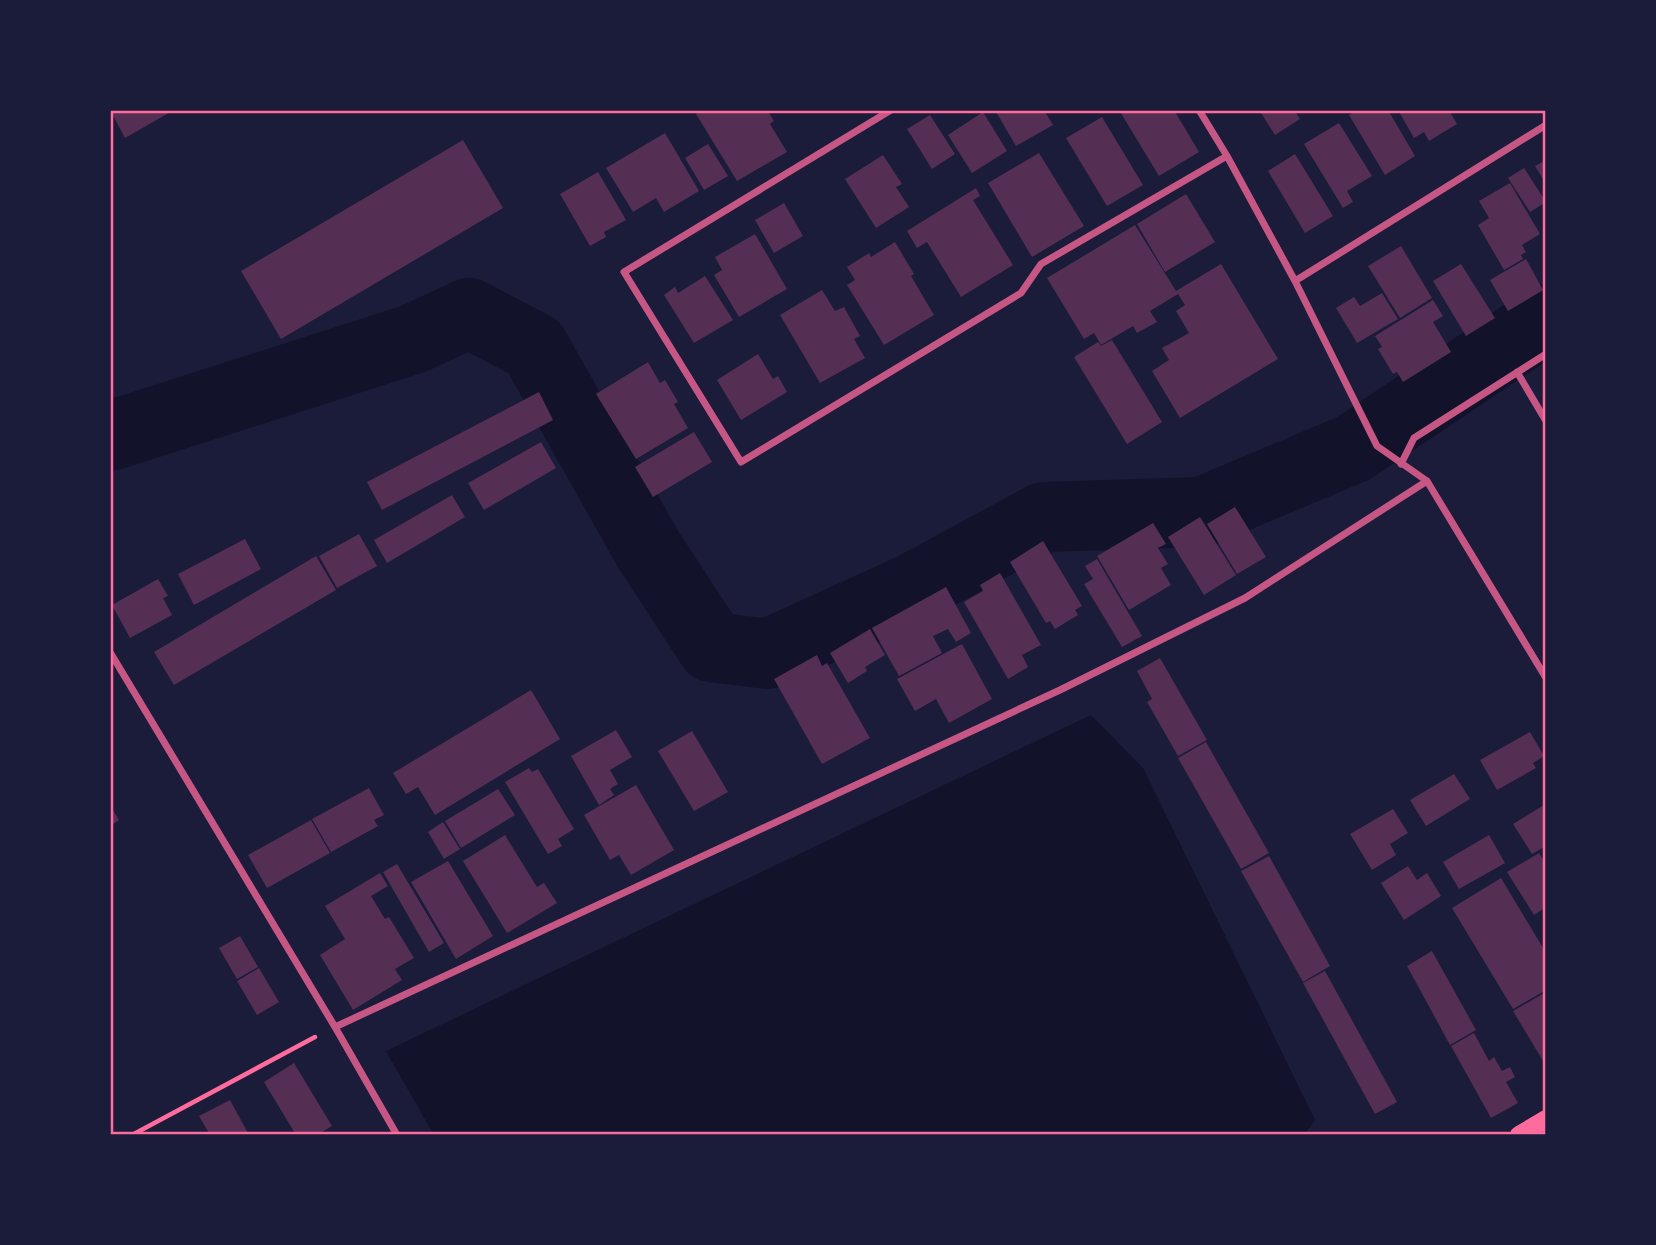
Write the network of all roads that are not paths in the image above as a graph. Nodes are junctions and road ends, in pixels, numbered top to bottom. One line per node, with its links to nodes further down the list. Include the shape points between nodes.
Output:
1 (891, 110): 4 (street, via 624,272 741,462 1021,293 1041,264)
2 (1199, 110): 4 (street)
3 (1546, 125): 5 (street)
4 (1227, 156): 5 (street)
5 (1295, 281): 9 (street, via 1377,446)
6 (1546, 354): 7 (street)
7 (1517, 372): 8 (street); 9 (street, via 1414,438)
8 (1546, 421)
9 (1401, 464): 10 (street)
10 (1427, 481): 12 (street); 13 (street, via 1245,598 1060,690)
11 (110, 652): 13 (street)
12 (1546, 678)
13 (335, 1027): 15 (street)
14 (1546, 1119): 16 (main road)
15 (397, 1135)
16 (1519, 1135)

